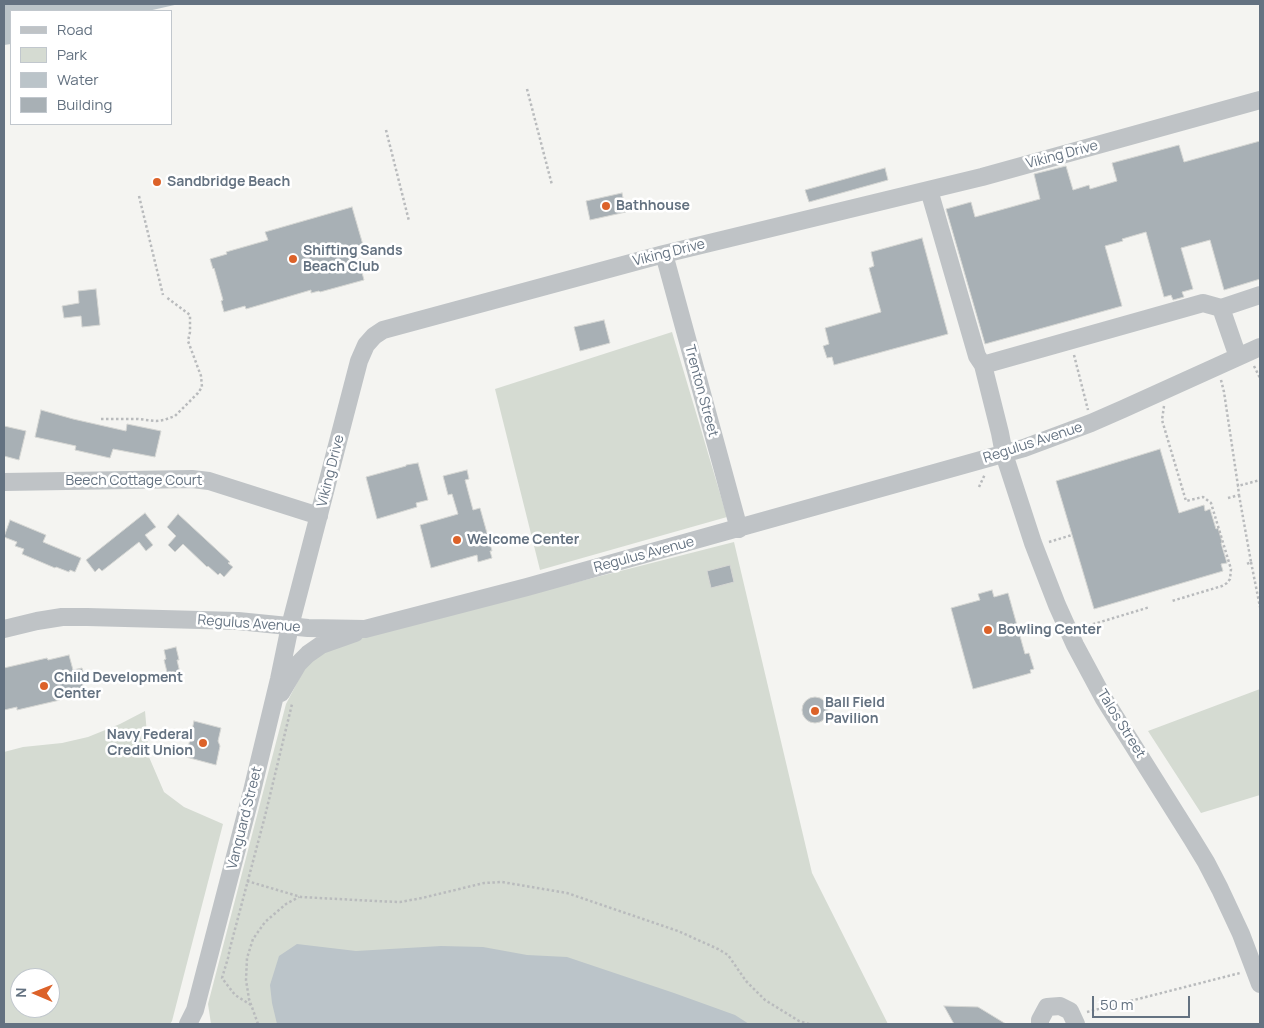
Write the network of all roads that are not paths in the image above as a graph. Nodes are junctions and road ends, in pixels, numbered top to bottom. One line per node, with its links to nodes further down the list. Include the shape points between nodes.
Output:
1 (1260, 100): 2 (street, Viking Drive)
2 (929, 190): 3 (street, Viking Drive); 8 (street, Talos Street, via 977,356)
3 (664, 254): 11 (street, Viking Drive, via 383,330 374,336 359,360); 12 (street, Trenton Street)
4 (1260, 295): 5 (street)
5 (1222, 308): 7 (street); 8 (street, via 1202,303)
6 (1260, 347): 7 (street, Regulus Avenue)
7 (1238, 356): 9 (street, Regulus Avenue, via 1091,423)
8 (983, 365): 9 (street, Talos Street)
9 (1004, 454): 12 (street, Regulus Avenue); 17 (street, Talos Street, via 1039,560 1075,645 1104,699 1206,862 1242,934)
10 (4, 482): 11 (street, Beech Cottage Court, via 192,479 209,481)
11 (319, 516): 13 (street, Viking Drive)
12 (739, 528): 15 (street, Regulus Avenue)
13 (290, 626): 14 (street, Regulus Avenue, via 238,621 87,617 37,621); 15 (street, Regulus Avenue); 16 (street, Vanguard Street)
14 (4, 628)
15 (365, 629): 16 (street, via 322,645 308,654 298,664)
16 (272, 708): 19 (street, Vanguard Street)
17 (1260, 984)
18 (1082, 1018): 20 (street, via 1060,1006 1047,1007)
19 (194, 1019)
20 (1040, 1024)

